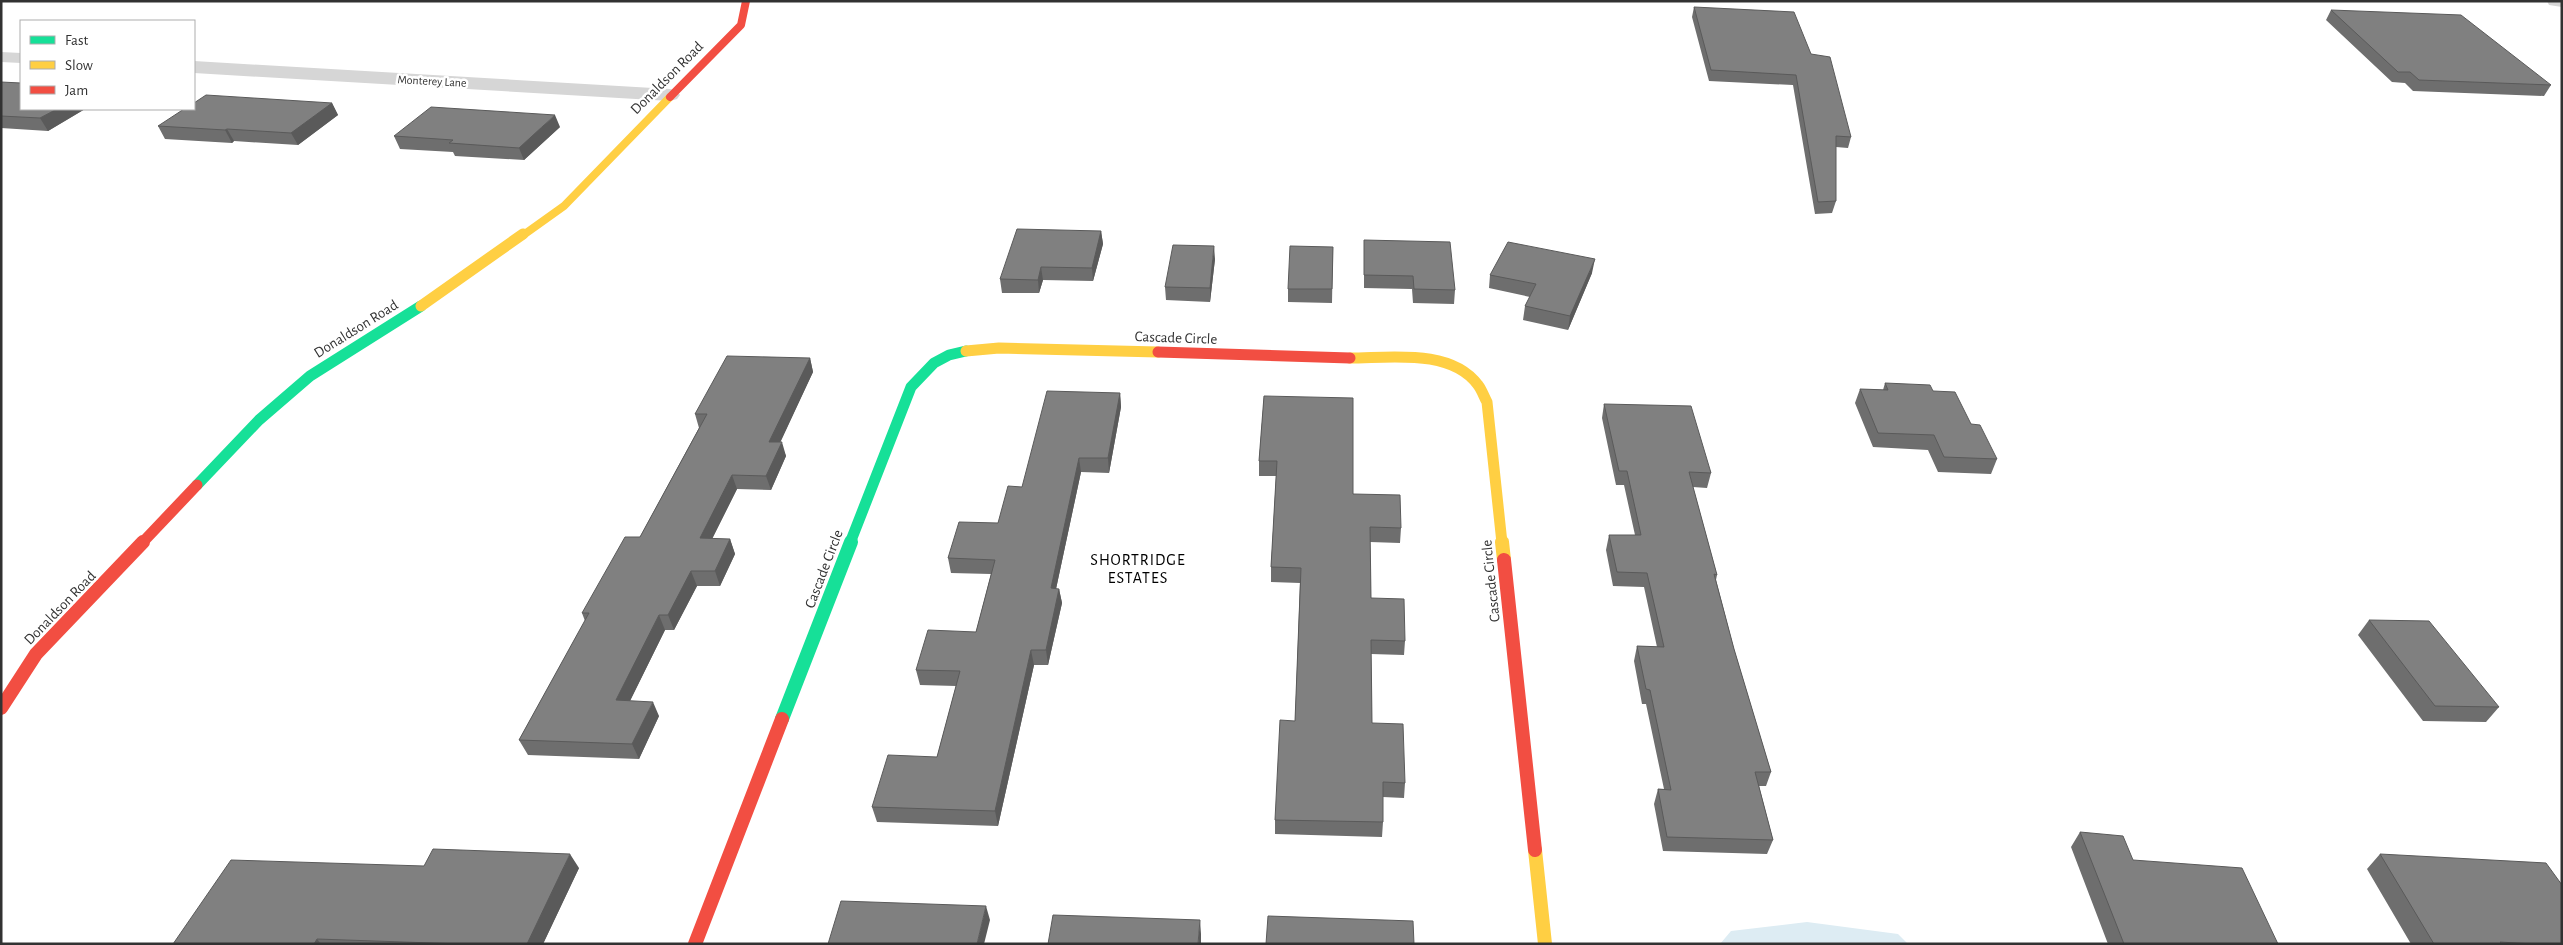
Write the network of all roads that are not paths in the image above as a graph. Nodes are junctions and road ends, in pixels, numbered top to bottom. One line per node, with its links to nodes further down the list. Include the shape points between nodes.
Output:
1 (746, 1): 7 (street, Donaldson Road, via 741,25)
2 (2555, 1): 3 (street)
3 (2562, 2)
4 (1, 57): 5 (street)
5 (20, 58)
6 (195, 67): 7 (street, Monterey Lane)
7 (670, 95): 8 (street, Donaldson Road, via 564,206 416,309 310,376 259,420 36,654)
8 (1, 708)
9 (695, 944): 10 (street, Cascade Circle, via 911,387 922,369 946,354 1000,348 1433,360 1451,364 1483,387)
10 (1545, 944)

